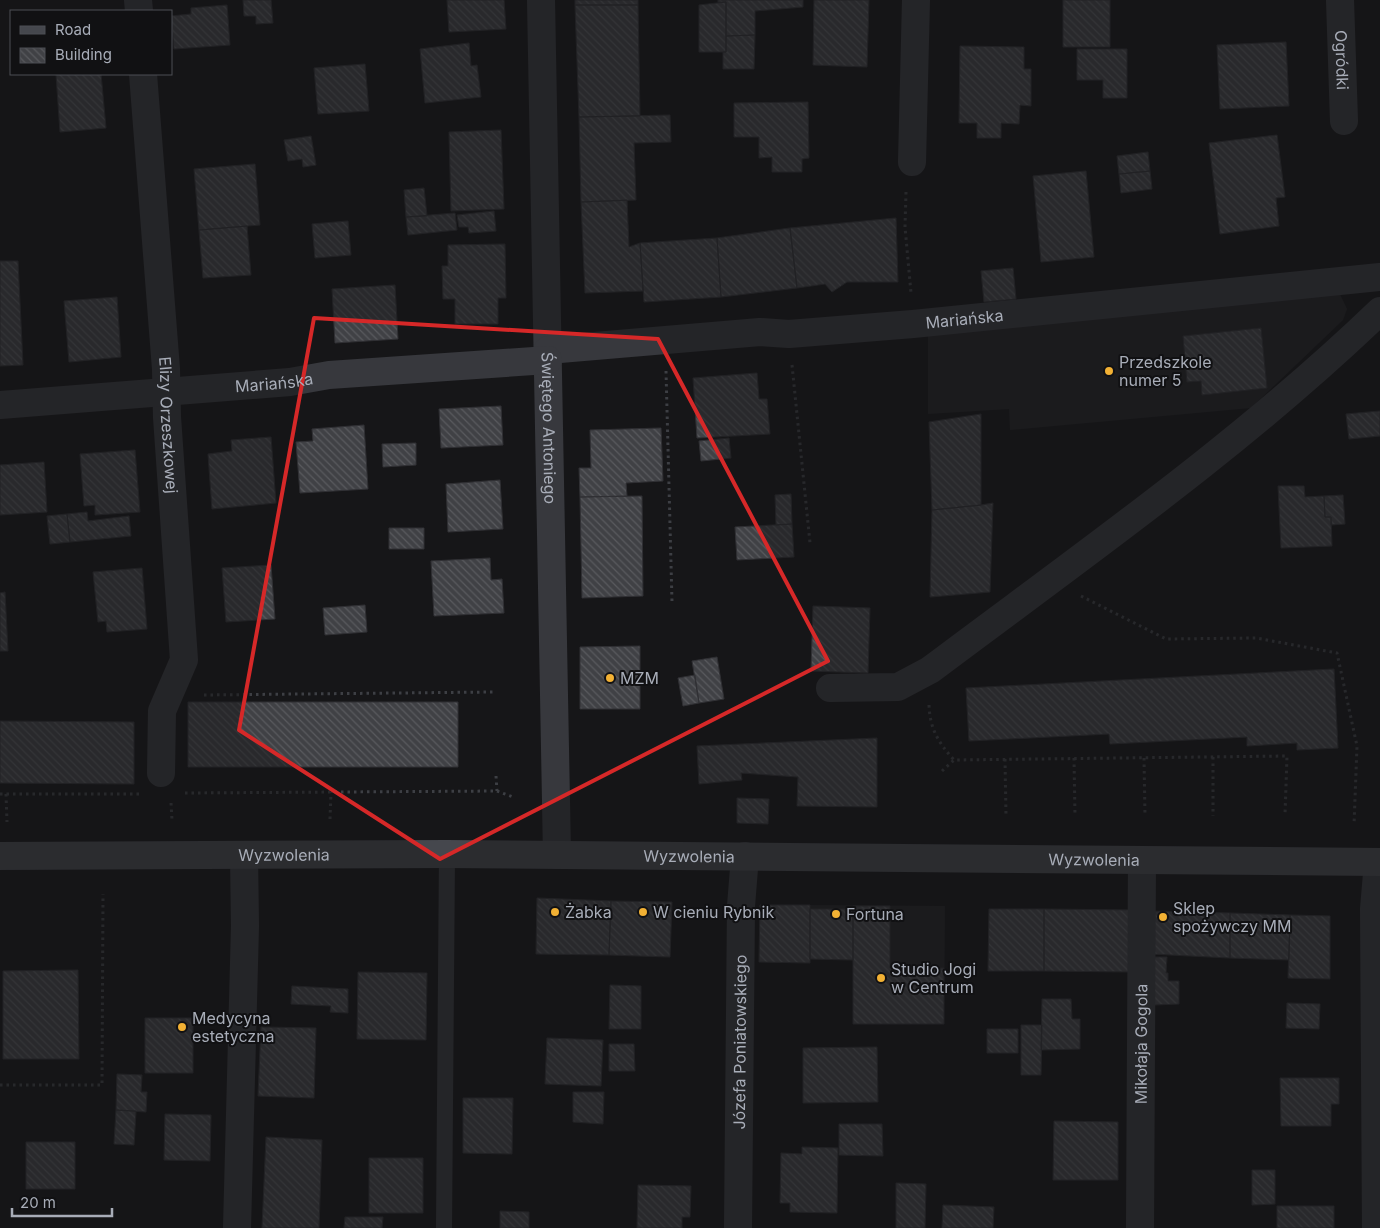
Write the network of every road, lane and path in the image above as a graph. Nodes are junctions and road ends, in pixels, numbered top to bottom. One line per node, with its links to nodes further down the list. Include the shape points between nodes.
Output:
1 (541, 0): 12 (street, Świętego Antoniego)
2 (916, 0): 6 (street)
3 (1340, 0): 5 (street, Ogródki)
4 (143, 75): 13 (street, Elizy Orzeszkowej)
5 (1344, 121)
6 (912, 162): 9 (path, via 907,173 905,227)
7 (1380, 277): 9 (street, Mariańska)
8 (1380, 311): 16 (street, via 1275,405)
9 (914, 324): 10 (street, Mariańska)
10 (789, 334): 11 (street, Mariańska, via 760,332); 15 (path)
11 (664, 340): 12 (street, Mariańska); 17 (path)
12 (548, 355): 13 (street, Mariańska); 47 (street, Świętego Antoniego)
13 (167, 392): 14 (street, Mariańska); 21 (street, Elizy Orzeszkowej, via 184,660)
14 (0, 405)
15 (810, 543)
16 (1050, 580): 18 (street); 44 (path, via 1166,639 1256,638 1337,653 1357,746)
17 (672, 602)
18 (930, 670): 19 (street, via 898,687); 26 (path, via 933,731)
19 (830, 688)
20 (493, 692): 21 (path)
21 (169, 694): 28 (street, Elizy Orzeszkowej, via 162,711)
22 (1213, 757): 24 (path); 37 (path, via 1287,756); 41 (path)
23 (1074, 758): 24 (path); 25 (path); 39 (path)
24 (1144, 758): 40 (path)
25 (1005, 759): 26 (path); 38 (path)
26 (954, 760): 27 (path)
27 (942, 771)
28 (161, 774)
29 (496, 776): 30 (path)
30 (497, 791): 31 (path); 36 (path)
31 (331, 792): 35 (path); 42 (path)
32 (0, 794): 33 (path)
33 (6, 794): 34 (path); 43 (path)
34 (142, 794)
35 (181, 794)
36 (513, 798)
37 (1285, 814)
38 (1006, 816)
39 (1075, 816)
40 (1145, 816)
41 (1213, 816)
42 (330, 819)
43 (7, 822)
44 (1354, 825)
45 (447, 854): 46 (main road, Wyzwolenia); 47 (main road, Wyzwolenia); 55 (lane)
46 (244, 855): 48 (main road, Wyzwolenia); 54 (street)
47 (557, 855): 49 (main road, Wyzwolenia)
48 (0, 856)
49 (745, 856): 50 (main road, Wyzwolenia); 56 (street, Józefa Poniatowskiego, via 741,906)
50 (1142, 860): 51 (main road, Wyzwolenia); 57 (street, Mikołaja Gogola)
51 (1379, 863): 58 (street, via 1374,909)
52 (103, 894): 53 (path, via 102,1085)
53 (0, 1085)
54 (237, 1228)
55 (444, 1228)
56 (738, 1228)
57 (1140, 1228)
58 (1376, 1228)

